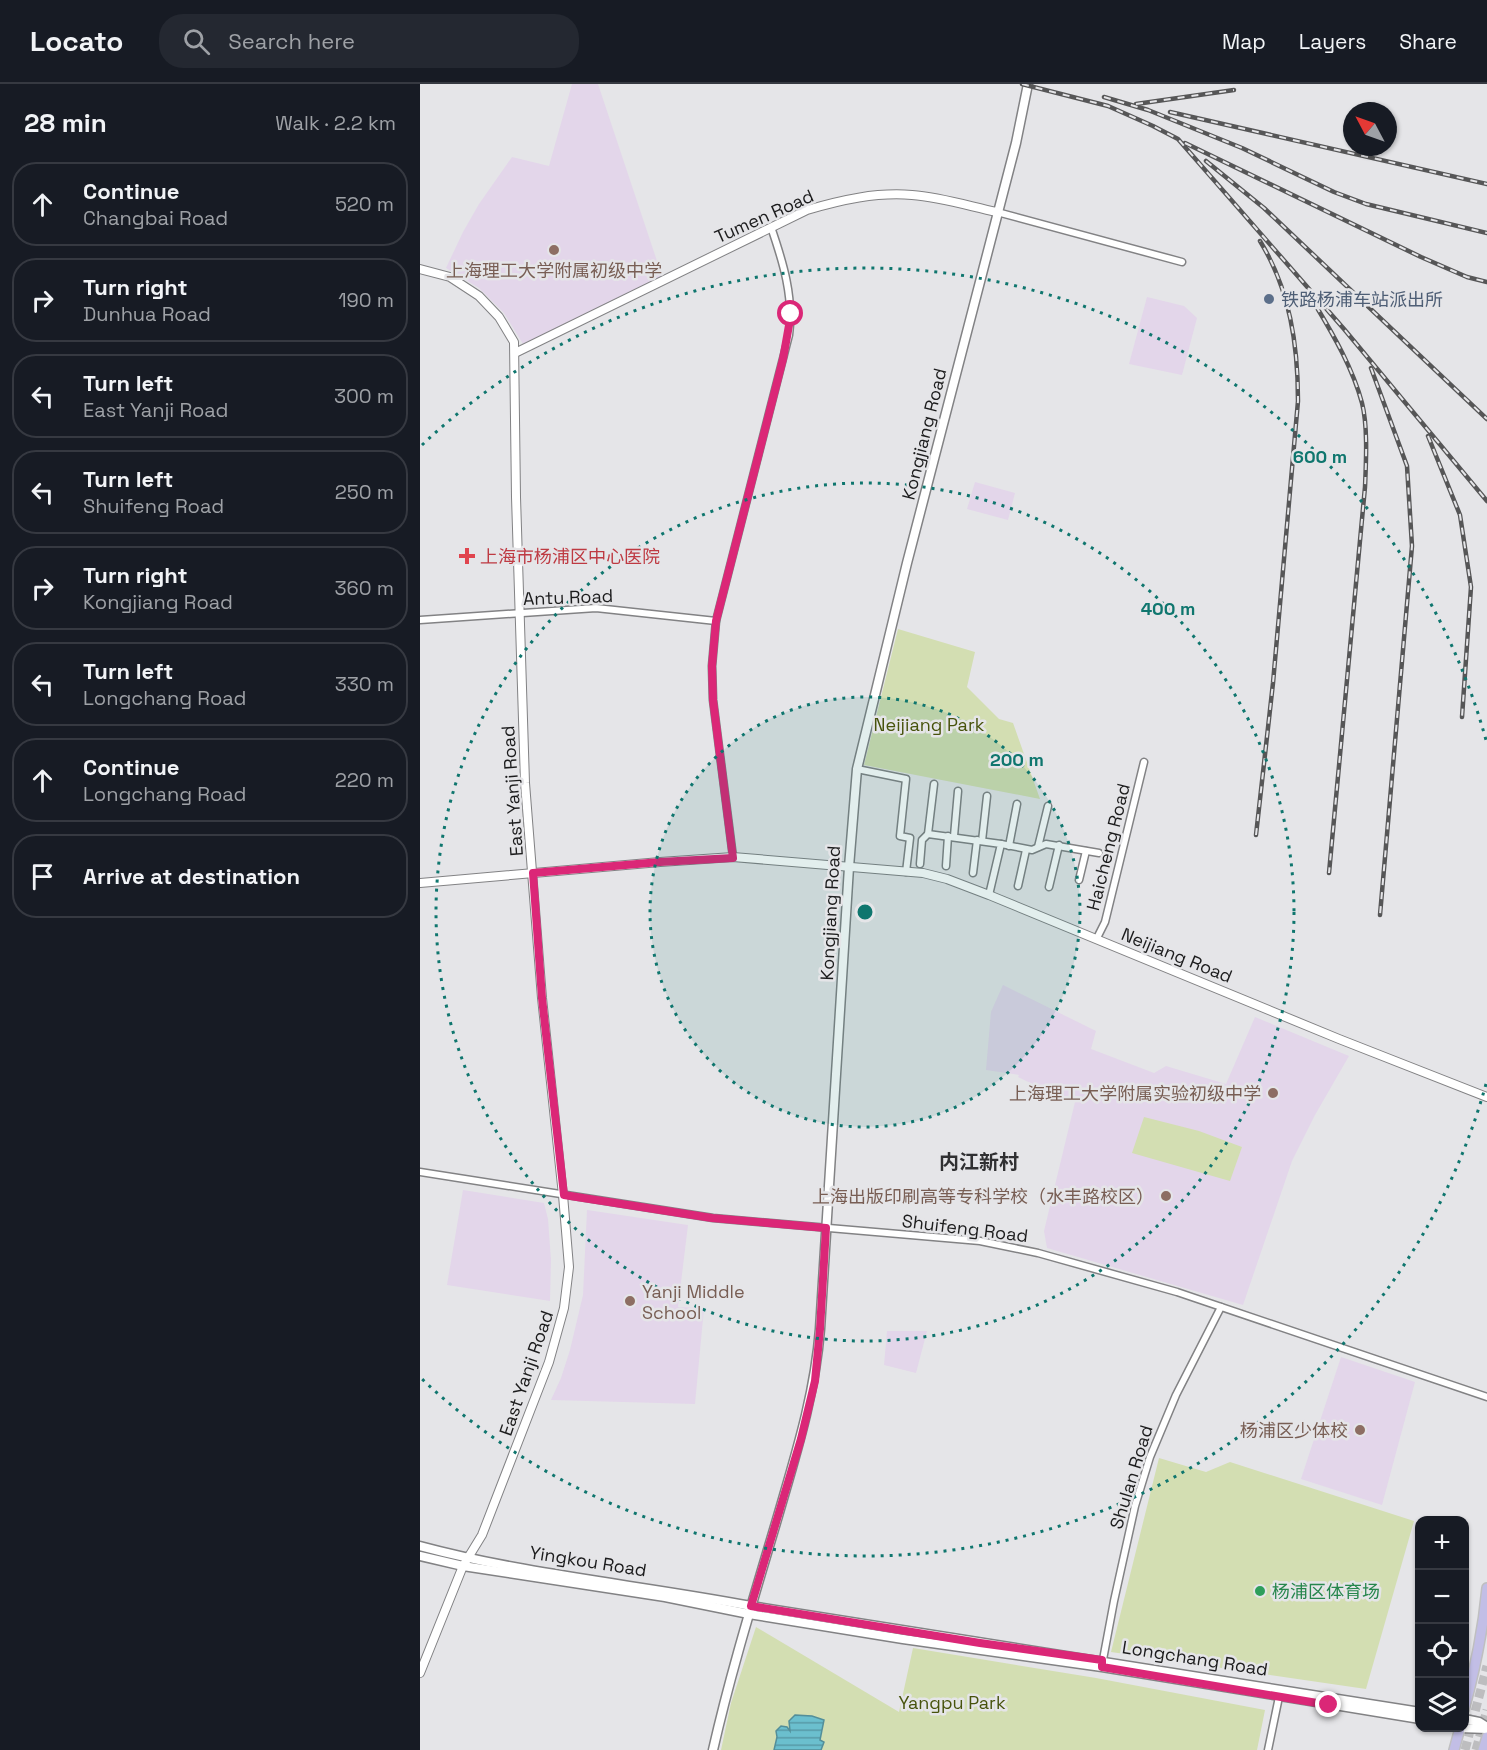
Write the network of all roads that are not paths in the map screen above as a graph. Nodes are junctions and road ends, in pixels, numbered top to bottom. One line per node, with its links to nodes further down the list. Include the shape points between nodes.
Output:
1 (1028, 84): 2 (main road, Kongjiang Road)
2 (997, 212): 3 (street, Tumen Road, via 934,198 892,194 807,210); 4 (street, Tumen Road); 11 (main road, Kongjiang Road)
3 (771, 227): 6 (street, Tumen Road); 9 (street, via 789,290 789,335)
4 (1182, 262)
5 (420, 268): 6 (street, East Yanji Road, via 450,277 479,296 510,334)
6 (515, 353): 7 (street, East Yanji Road)
7 (519, 613): 8 (street, Antu Road); 9 (street, Antu Road, via 596,608); 32 (street, East Yanji Road, via 523,748)
8 (420, 620)
9 (716, 621): 27 (street, via 713,700)
10 (1144, 762): 39 (street, Haicheng Road, via 1105,922)
11 (857, 769): 30 (main road, Kongjiang Road); 31 (street, via 906,779 900,837 910,838)
12 (934, 784): 17 (street)
13 (958, 792): 18 (street)
14 (987, 796): 19 (street)
15 (1017, 804): 22 (street)
16 (1048, 806): 23 (street)
17 (928, 834): 18 (street); 28 (street, via 922,840)
18 (951, 836): 19 (street); 29 (street)
19 (979, 840): 20 (street); 33 (street)
20 (1001, 844): 22 (street); 38 (street)
21 (1059, 845): 23 (street); 25 (street); 37 (street)
22 (1010, 846): 24 (street)
23 (1038, 847): 24 (street)
24 (1026, 850): 36 (street)
25 (1086, 851): 26 (street); 34 (street)
26 (1099, 853)
27 (733, 858): 30 (street, Neijiang Road); 32 (street, Neijiang Road)
28 (920, 864)
29 (946, 866)
30 (849, 867): 31 (street, Neijiang Road); 43 (main road, Kongjiang Road)
31 (906, 872): 38 (street, Neijiang Road, via 947,879)
32 (533, 873): 35 (street, Neijiang Road); 42 (street, East Yanji Road, via 542,998)
33 (973, 873)
34 (1079, 880)
35 (420, 883)
36 (1018, 886)
37 (1049, 887)
38 (989, 895): 39 (street, Neijiang Road)
39 (1097, 938): 40 (street, Neijiang Road)
40 (1487, 1097)
41 (420, 1172): 42 (street, Shuifeng Road)
42 (564, 1195): 43 (street, Shuifeng Road, via 712,1218); 48 (street, East Yanji Road, via 569,1267 557,1337 503,1484 482,1535)
43 (826, 1228): 44 (street, Shuifeng Road, via 1009,1246); 50 (main road, Kongjiang Road, via 815,1381)
44 (1221, 1307): 45 (street, Shuifeng Road); 51 (street, Shulan Road, via 1176,1395 1150,1457)
45 (1487, 1397)
46 (420, 1546): 48 (main road, Yingkou Road)
47 (420, 1556): 48 (main road, Yingkou Road)
48 (465, 1562): 50 (main road, Yingkou Road, via 687,1594); 52 (street, East Yanji Road)
49 (1487, 1588): 54 (main road)
50 (750, 1610): 51 (main road, Longchang Road); 62 (main road, Kongjiang Road)
51 (1102, 1664): 53 (main road, Longchang Road)
52 (420, 1673)
53 (1280, 1692): 55 (main road, Longchang Road); 56 (main road, Longchang Road); 63 (street)
54 (1469, 1692)
55 (1415, 1711)
56 (1415, 1718)
57 (1469, 1720): 59 (main road)
58 (1469, 1728): 59 (main road)
59 (1487, 1728)
60 (1459, 1732): 64 (main road)
61 (1487, 1737): 65 (main road)
62 (713, 1750)
63 (1268, 1750)
64 (1454, 1750)
65 (1483, 1750)

